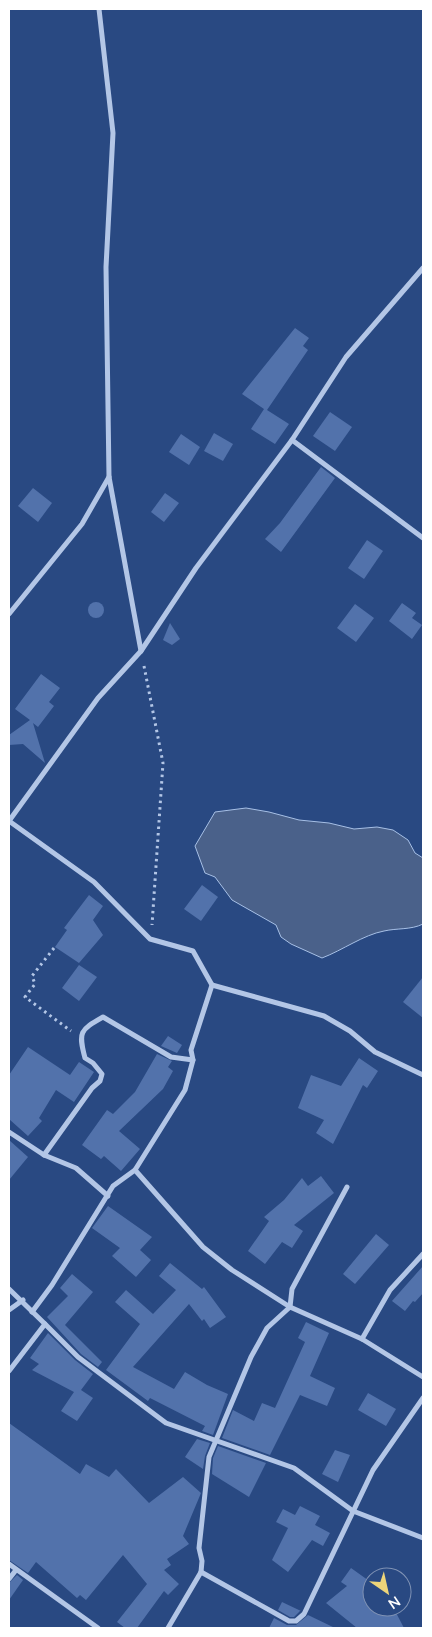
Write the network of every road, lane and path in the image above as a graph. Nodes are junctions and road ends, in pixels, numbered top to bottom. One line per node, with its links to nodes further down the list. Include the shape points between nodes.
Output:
1 (99, 9): 4 (street, via 113,132 106,267)
2 (423, 268): 3 (street, via 346,357)
3 (292, 440): 5 (street); 7 (street, via 196,568)
4 (109, 477): 6 (street, via 82,524); 7 (street)
5 (423, 538)
6 (9, 614)
7 (141, 651): 8 (street, via 98,698); 9 (path, via 163,763)
8 (9, 821): 11 (street, via 94,882 150,939 193,951)
9 (152, 927)
10 (54, 948): 12 (path, via 32,976 35,984 25,997)
11 (212, 984): 13 (street, via 191,1050); 14 (street, via 324,1016 350,1031 375,1052)
12 (80, 1039): 13 (street, via 85,1027 103,1017 171,1057); 16 (street, via 85,1058 102,1074 100,1081)
13 (193, 1060): 17 (street, via 185,1090)
14 (423, 1075)
15 (9, 1132): 16 (street)
16 (44, 1155): 19 (street, via 76,1168)
17 (135, 1170): 19 (street, via 113,1186); 23 (street, via 203,1247)
18 (347, 1188): 23 (street, via 292,1289)
19 (108, 1196): 25 (street)
20 (423, 1254): 27 (street, via 390,1290)
21 (9, 1289): 22 (street)
22 (22, 1300): 24 (street); 25 (street)
23 (290, 1307): 27 (street); 31 (street, via 263,1335)
24 (9, 1310)
25 (32, 1312): 26 (street)
26 (45, 1324): 28 (street); 31 (street, via 78,1357 166,1423)
27 (362, 1340): 29 (street)
28 (9, 1371)
29 (423, 1377)
30 (423, 1398): 32 (street, via 380,1458)
31 (215, 1441): 32 (street, via 294,1468); 36 (street, via 209,1457 198,1548)
32 (353, 1511): 33 (street); 36 (street, via 304,1614 296,1621 288,1621)
33 (423, 1538)
34 (9, 1564): 35 (street)
35 (16, 1570): 37 (street); 38 (street)
36 (202, 1572): 39 (street)
37 (9, 1579)
38 (98, 1628)
39 (168, 1628)

